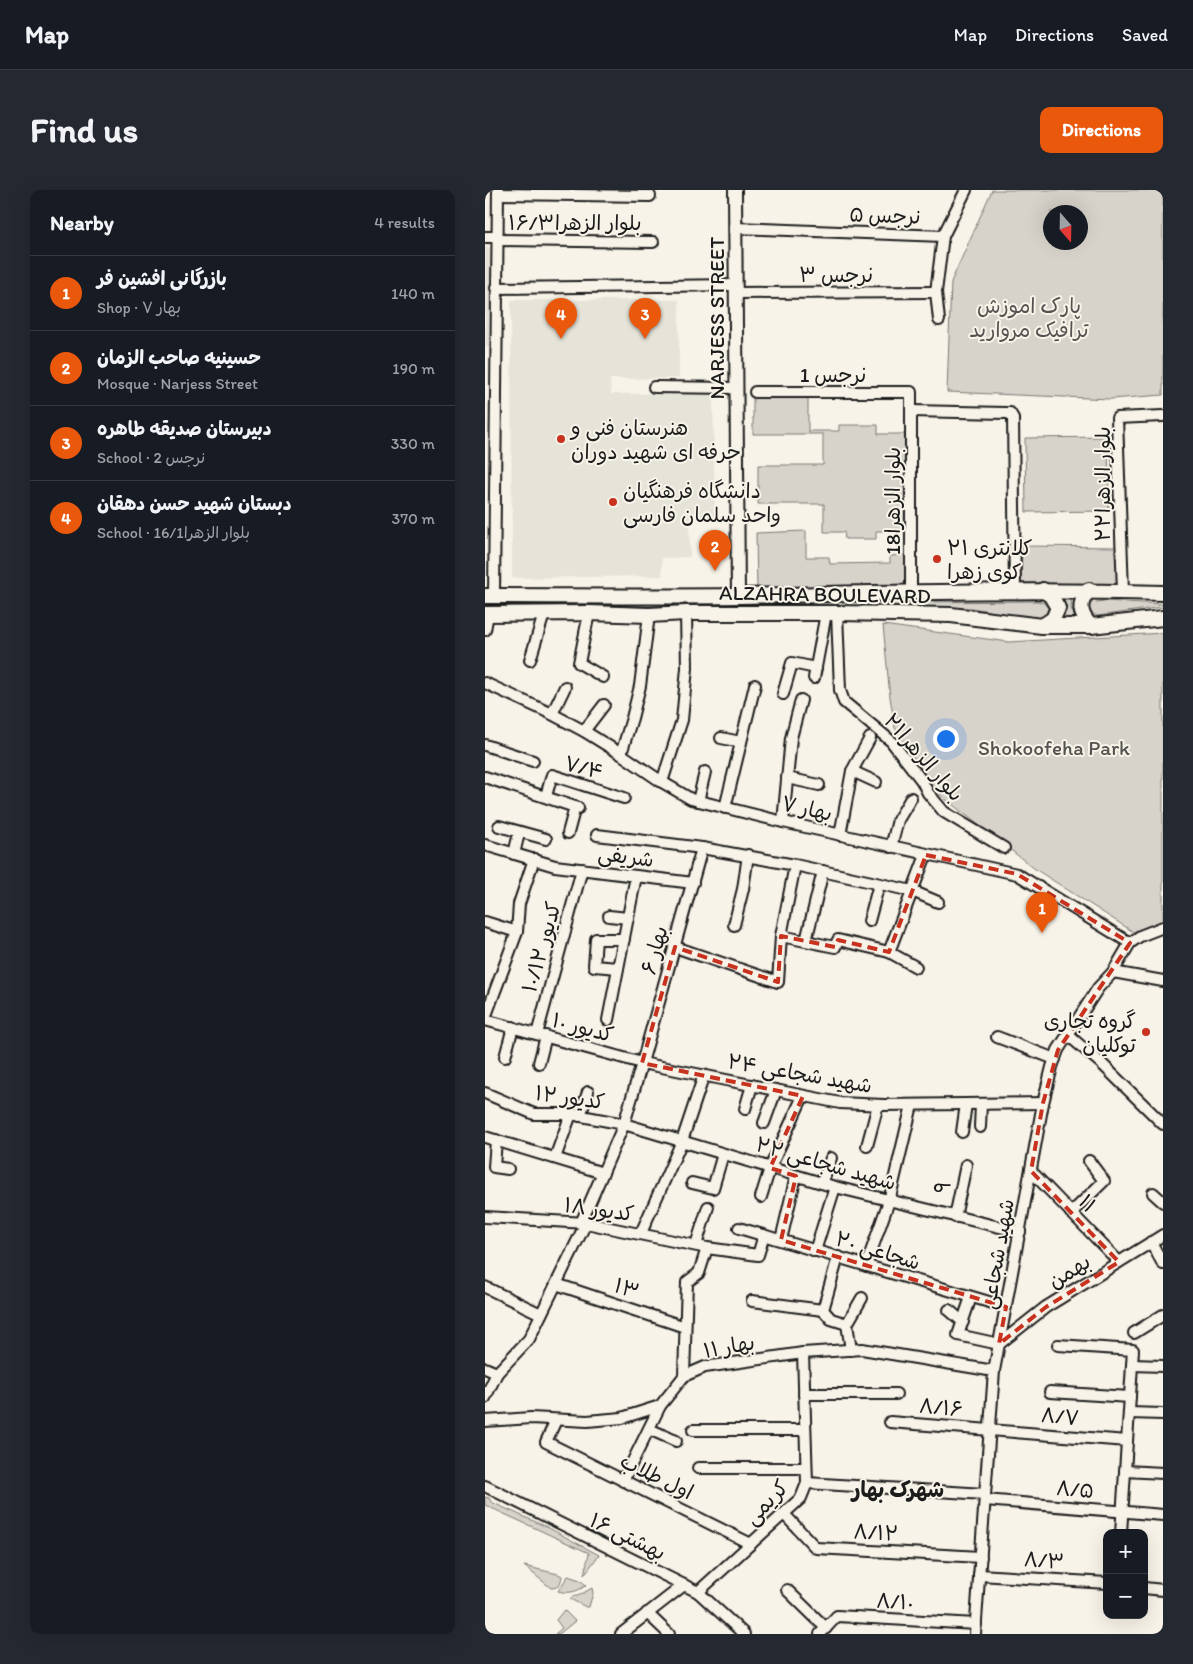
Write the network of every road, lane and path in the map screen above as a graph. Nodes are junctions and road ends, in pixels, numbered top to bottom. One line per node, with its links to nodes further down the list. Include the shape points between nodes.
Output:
1 (735, 190): 5 (street, NARJESS STREET)
2 (966, 190): 6 (street)
3 (498, 192): 4 (street); 8 (street)
4 (650, 196)
5 (735, 228): 6 (street, نرجس ۵); 11 (street, NARJESS STREET)
6 (943, 236): 12 (street)
7 (485, 237): 8 (street, بلوار الزهرا۱۶/۳)
8 (497, 239): 9 (street, بلوار الزهرا۱۶/۳); 10 (street)
9 (653, 242)
10 (496, 288): 11 (street, نرجس ۳, via 619,286); 26 (street)
11 (736, 289): 12 (street, نرجس ۳); 15 (street, NARJESS STREET)
12 (936, 292): 13 (street)
13 (939, 320)
14 (654, 388): 15 (street)
15 (736, 388): 28 (street, NARJESS STREET)
16 (755, 392): 17 (street, 1 نرجس)
17 (911, 392): 18 (street, 18بلوار الزهرا)
18 (911, 411): 22 (street, 18بلوار الزهرا); 23 (street, via 1010,413 1013,418)
19 (1163, 416): 24 (street, بلوار الزهرا۲۲, via 1117,418)
20 (1043, 590): 21 (main road, ALZAHRA BOULEVARD); 23 (main road, ALZAHRA BOULEVARD); 36 (main road, via 1058,608 1053,619)
21 (1089, 590): 24 (main road, ALZAHRA BOULEVARD); 37 (main road, via 1080,608 1083,618)
22 (911, 591): 23 (main road, ALZAHRA BOULEVARD); 28 (main road, ALZAHRA BOULEVARD)
23 (1015, 591)
24 (1123, 592): 25 (main road, ALZAHRA BOULEVARD)
25 (1163, 593)
26 (489, 596): 27 (main road, ALZAHRA BOULEVARD)
27 (555, 596): 28 (main road, ALZAHRA BOULEVARD); 33 (main road)
28 (738, 596)
29 (831, 612): 31 (main road, ALZAHRA BOULEVARD); 36 (main road, ALZAHRA BOULEVARD, via 951,615); 44 (street, via 815,673 792,663); 77 (street, بلوار الزهرا۲۱, via 844,702 891,741 944,812)
30 (589, 613): 33 (main road, ALZAHRA BOULEVARD); 34 (main road, ALZAHRA BOULEVARD); 40 (street, via 579,663)
31 (686, 613): 34 (main road, ALZAHRA BOULEVARD); 59 (street, via 687,668 682,720)
32 (486, 614): 33 (main road, ALZAHRA BOULEVARD); 38 (street)
33 (549, 614): 39 (street)
34 (649, 616): 53 (street, via 641,686)
35 (1163, 618): 37 (main road, ALZAHRA BOULEVARD)
36 (1041, 626): 37 (main road, ALZAHRA BOULEVARD)
37 (1091, 626)
38 (485, 630)
39 (530, 660)
40 (603, 677)
41 (485, 682): 47 (street, بهار ۷)
42 (755, 685): 51 (street)
43 (565, 687): 47 (street)
44 (783, 694)
45 (801, 700): 58 (street, via 791,738)
46 (604, 705): 48 (street)
47 (552, 714): 48 (street, بهار ۷)
48 (584, 731): 53 (street, بهار ۷)
49 (721, 738): 51 (street)
50 (870, 738): 55 (street)
51 (741, 742): 66 (street)
52 (485, 745): 54 (street)
53 (621, 754): 59 (street, بهار ۷)
54 (533, 761)
55 (852, 771): 60 (street); 72 (street)
56 (705, 772): 65 (street)
57 (485, 777): 62 (street)
58 (787, 778): 61 (street); 67 (street)
59 (662, 782): 65 (street, بهار ۷)
60 (876, 782)
61 (819, 785)
62 (546, 796): 63 (street, ۷/۴, via 552,775); 70 (street, via 577,807)
63 (624, 798)
64 (911, 798): 75 (street, via 898,820)
65 (698, 801): 66 (street, بهار ۷)
66 (725, 808): 67 (street, بهار ۷)
67 (783, 822): 72 (street, بهار ۷)
68 (499, 826): 69 (street)
69 (519, 833): 73 (street); 78 (street)
70 (568, 834)
71 (597, 835): 76 (street)
72 (840, 835): 75 (street, بهار ۷)
73 (546, 839)
74 (485, 845): 78 (street, شریفی)
75 (891, 847): 80 (street, بهار ۷)
76 (702, 848): 79 (street); 86 (street, بهار ۶)
77 (1003, 848)
78 (514, 854): 81 (street, شریفی)
79 (748, 855): 82 (street); 94 (street)
80 (926, 855): 88 (street); 100 (street, بهار ۷, via 1017,874)
81 (534, 859): 83 (street, شریفی); 96 (street, via 519,904)
82 (795, 865): 84 (street); 97 (street)
83 (583, 870): 85 (street, شریفی); 110 (street, کدیور ۱۰/۱۲)
84 (823, 871): 87 (street); 99 (street)
85 (636, 876): 86 (street, شریفی); 91 (street)
86 (693, 883): 101 (street, بهار ۶)
87 (879, 884): 88 (street); 92 (street)
88 (913, 891): 89 (street); 102 (street)
89 (938, 902)
90 (609, 916): 91 (street)
91 (628, 918): 98 (street)
92 (869, 921)
93 (485, 922): 96 (street)
94 (734, 925)
95 (1163, 927): 100 (street)
96 (517, 932): 107 (street)
97 (781, 936): 99 (street); 101 (street, via 778,982)
98 (624, 940): 104 (street); 104 (street, via 596,939 594,966)
99 (806, 941): 102 (street, via 835,946 838,940)
100 (1130, 943): 105 (street, شهید شجاعی)
101 (675, 947): 116 (street, بهار ۶)
102 (889, 952): 103 (street)
103 (917, 967)
104 (618, 968): 108 (street)
105 (1113, 972): 106 (street); 111 (street, شهید شجاعی, via 1098,988)
106 (1163, 981)
107 (485, 1019): 109 (street, کدیور ۱۰)
108 (608, 1020)
109 (513, 1027): 110 (street, کدیور ۱۰); 113 (street)
110 (541, 1035): 115 (street, کدیور ۱۰/۱۲); 116 (street, کدیور ۱۰)
111 (1068, 1035): 114 (street, شهید شجاعی); 132 (street)
112 (997, 1038): 114 (street)
113 (505, 1057)
114 (1055, 1060): 123 (street, شهید شجاعی)
115 (539, 1063)
116 (642, 1063): 117 (street, شهید شجاعی ۲۴); 131 (street, بهار ۶)
117 (704, 1075): 118 (street, شهید شجاعی ۲۴); 137 (street)
118 (752, 1085): 119 (street, شهید شجاعی ۲۴); 128 (street)
119 (776, 1090): 122 (street, شهید شجاعی ۲۴); 130 (street)
120 (588, 1092): 129 (street)
121 (485, 1093): 129 (street, کدیور ۱۲, via 534,1114)
122 (803, 1096): 126 (street, شهید شجاعی ۲۴, via 839,1103); 144 (street)
123 (1043, 1103): 125 (street, شهید شجاعی ۲۴); 146 (street, شهید شجاعی)
124 (966, 1104): 125 (street, شهید شجاعی ۲۴); 127 (street, شهید شجاعی ۲۴); 134 (street)
125 (981, 1104): 133 (street)
126 (877, 1105): 127 (street, شهید شجاعی ۲۴); 138 (street)
127 (912, 1105): 154 (street)
128 (745, 1109)
129 (576, 1115): 131 (street, کدیور ۱۲); 140 (street)
130 (764, 1123)
131 (624, 1124): 137 (street, شهید شجاعی ۲۲); 147 (street, بهار ۶)
132 (1163, 1124)
133 (979, 1127)
134 (962, 1132)
135 (485, 1137): 136 (street)
136 (496, 1140): 140 (street); 145 (street, via 494,1168)
137 (682, 1141): 139 (street, شهید شجاعی ۲۲); 163 (street)
138 (867, 1146)
139 (723, 1154): 144 (street, شهید شجاعی ۲۲); 149 (street, via 713,1188)
140 (555, 1158): 147 (street)
141 (831, 1158): 150 (street)
142 (1089, 1161): 157 (street, via 1104,1181)
143 (965, 1164): 158 (street, ۹)
144 (770, 1168): 148 (street, شهید شجاعی ۲۲); 153 (street)
145 (508, 1169)
146 (1031, 1171): 157 (street, ۱۱); 162 (street, شهید شجاعی)
147 (603, 1173): 160 (street, بهار ۶)
148 (796, 1176): 150 (street, شهید شجاعی ۲۲); 166 (street)
149 (692, 1183)
150 (822, 1183): 151 (street, شهید شجاعی ۲۲)
151 (835, 1187): 154 (street, شهید شجاعی ۲۲); 169 (street)
152 (1153, 1193): 155 (street)
153 (761, 1197)
154 (889, 1201): 158 (street, شهید شجاعی ۲۲); 173 (street)
155 (1163, 1202)
156 (708, 1207): 168 (street)
157 (1071, 1213): 171 (street, ۱۱)
158 (955, 1216): 162 (street, شهید شجاعی ۲۲)
159 (485, 1217): 160 (street, کدیور ۱۸)
160 (584, 1223): 163 (street, کدیور ۱۸); 174 (street, بهار ۶)
161 (739, 1228): 164 (street, شجاعی ۲۰)
162 (1020, 1232): 179 (street, شهید شجاعی)
163 (641, 1233): 168 (street, کدیور ۱۸)
164 (764, 1235): 166 (street, شجاعی ۲۰); 168 (street, کدیور ۱۸, via 758,1255)
165 (1163, 1235): 167 (street, بهمن)
166 (781, 1240): 169 (street, شجاعی ۲۰)
167 (1151, 1242): 171 (street, بهمن); 172 (street)
168 (701, 1247): 186 (street, via 699,1273 687,1282)
169 (815, 1251): 170 (street, شجاعی ۲۰)
170 (838, 1257): 173 (street, شجاعی ۲۰); 180 (street)
171 (1119, 1262): 188 (street, بهمن, via 1046,1307)
172 (1163, 1264)
173 (866, 1266): 176 (street, شجاعی ۲۰)
174 (556, 1284): 182 (street, بهار ۶); 186 (street, ۱۳)
175 (485, 1287): 182 (street)
176 (971, 1297): 179 (street, شجاعی ۲۰); 184 (street)
177 (862, 1298): 185 (street)
178 (752, 1301): 180 (street)
179 (1006, 1308): 188 (street, شهید شجاعی)
180 (823, 1310): 185 (street, via 831,1319)
181 (949, 1310): 184 (street)
182 (541, 1314): 196 (street, بهار ۶, via 529,1339)
183 (1163, 1315): 187 (street)
184 (963, 1322): 188 (street, via 958,1335)
185 (847, 1324): 190 (street)
186 (685, 1327): 197 (street)
187 (1133, 1333)
188 (999, 1344): 195 (street, شهید شجاعی)
189 (1058, 1345): 192 (street, via 1133,1350)
190 (851, 1350): 191 (street, بهار ۱۱); 195 (street, بهار ۱۱, via 862,1349)
191 (803, 1353): 197 (street, بهار ۱۱, via 705,1367); 199 (street, کریمی)
192 (1132, 1365): 193 (street); 201 (street)
193 (1163, 1366)
194 (485, 1368): 196 (street)
195 (994, 1371): 212 (street, شهید شجاعی)
196 (497, 1373): 202 (street, بهار ۶)
197 (684, 1376): 203 (street, بهار ۱۱)
198 (1050, 1392): 201 (street)
199 (804, 1394): 200 (street); 211 (street, کریمی)
200 (897, 1394)
201 (1130, 1397): 204 (street)
202 (485, 1398)
203 (660, 1406): 206 (street, via 622,1418); 209 (street, بهار ۱۱)
204 (1129, 1412): 205 (street); 214 (street)
205 (1163, 1414)
206 (556, 1420): 207 (street); 219 (street, اول طلاب, via 546,1442)
207 (485, 1421)
208 (890, 1422): 212 (street, ۸/۱۶)
209 (649, 1429): 213 (street); 219 (street, بهار ۱۱)
210 (693, 1430): 211 (street)
211 (805, 1430): 216 (street, کریمی)
212 (990, 1430): 214 (street, ۸/۷); 222 (street, شهید شجاعی)
213 (676, 1441)
214 (1127, 1441): 217 (street)
215 (699, 1468): 216 (street)
216 (806, 1468): 220 (street, کریمی)
217 (1125, 1471): 218 (street); 223 (street)
218 (1163, 1473)
219 (623, 1480): 227 (street, اول طلاب)
220 (807, 1483): 222 (street, ۸/۵); 224 (street, کریمی, via 801,1498)
221 (485, 1486): 231 (street, ۱۶ بهشتی)
222 (985, 1497): 223 (street, ۸/۵); 228 (street, شهید شجاعی)
223 (1123, 1512): 225 (street, ۸/۵); 226 (street)
224 (784, 1514): 227 (street, کریمی); 228 (street, ۸/۱۲, via 816,1548)
225 (1163, 1515)
226 (1121, 1529)
227 (751, 1544): 235 (street, کریمی)
228 (981, 1557): 229 (street, شهید شجاعی)
229 (979, 1575): 230 (street, ۸/۳); 237 (street, شهید شجاعی)
230 (1103, 1583)
231 (684, 1585): 235 (street, ۱۶ بهشتی); 236 (street)
232 (1148, 1588): 234 (street)
233 (787, 1590): 238 (street)
234 (1163, 1590)
235 (699, 1592): 241 (street, ۱۶ بهشتی)
236 (647, 1613): 239 (street); 240 (street)
237 (975, 1629): 238 (street, ۸/۱۰, via 837,1616)
238 (823, 1631)
239 (621, 1634)
240 (669, 1634)
241 (744, 1634)

